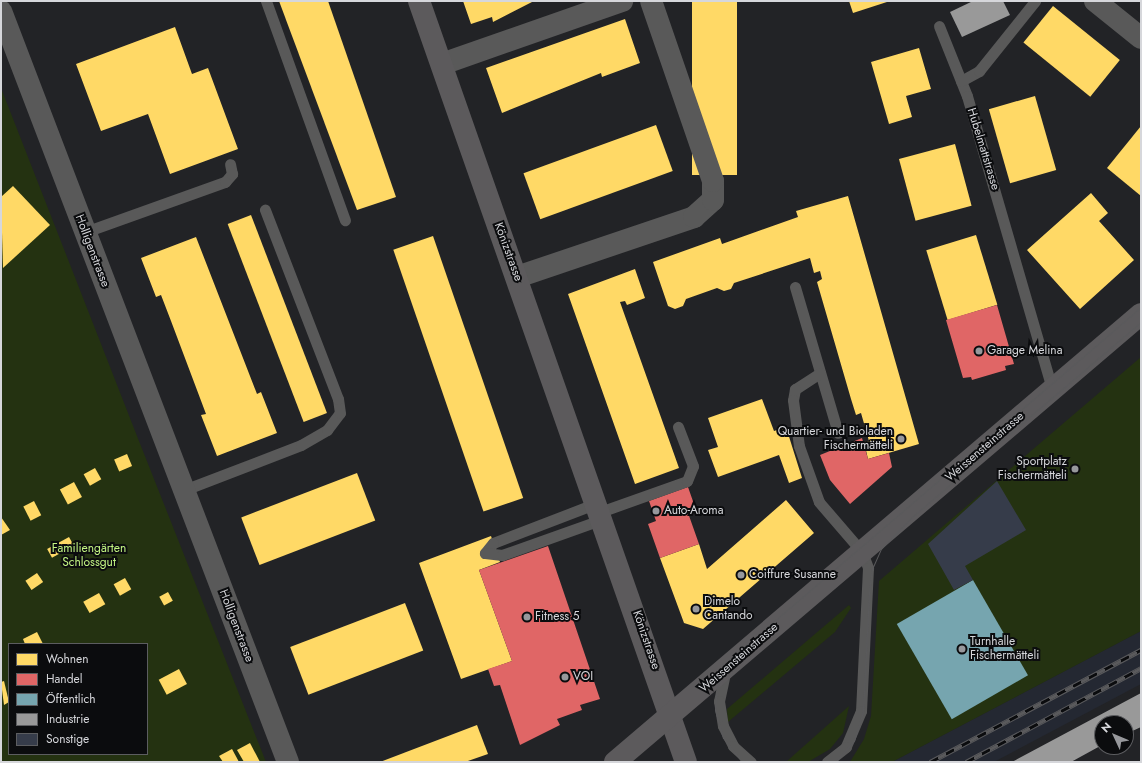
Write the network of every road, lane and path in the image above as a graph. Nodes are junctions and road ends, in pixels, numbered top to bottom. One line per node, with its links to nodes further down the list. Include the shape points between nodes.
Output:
1 (266, 1): 14 (lane)
2 (420, 1): 10 (main road, Könizstrasse)
3 (622, 1): 10 (street)
4 (650, 1): 16 (street, via 713,181 713,200 694,217)
5 (1035, 1): 11 (lane, via 979,71)
6 (1095, 1): 9 (street)
7 (1, 11): 15 (street, Holligenstrasse)
8 (939, 26): 11 (lane, Hubelmattstrasse)
9 (1141, 38)
10 (442, 64): 16 (main road, Könizstrasse)
11 (961, 81): 20 (lane, Hubelmattstrasse, via 1005,218)
12 (230, 164): 15 (lane, via 232,174 225,182)
13 (265, 210): 23 (lane, via 338,399 340,413 327,430 301,445)
14 (345, 220)
15 (85, 232): 23 (street, Holligenstrasse)
16 (517, 277): 24 (main road, Könizstrasse)
17 (795, 287): 19 (lane)
18 (1141, 314): 20 (main road, Weissensteinstrasse)
19 (820, 373): 22 (lane); 25 (lane, via 795,389 793,400 798,446 819,502)
20 (1052, 389): 25 (main road, Weissensteinstrasse)
21 (678, 427): 24 (lane, via 693,466 687,481)
22 (838, 433)
23 (184, 490): 28 (street, Holligenstrasse)
24 (600, 511): 24 (lane, via 493,543 485,553 502,555); 27 (main road, Könizstrasse)
25 (862, 552): 26 (main road, Weissensteinstrasse); 32 (lane, via 868,575 861,711 849,742)
26 (731, 664): 27 (main road, Weissensteinstrasse); 31 (lane, via 721,686 720,714 729,740)
27 (672, 716): 29 (main road, Weissensteinstrasse); 30 (main road, Könizstrasse)
28 (288, 762)
29 (614, 762)
30 (686, 762)
31 (751, 762)
32 (827, 762)

